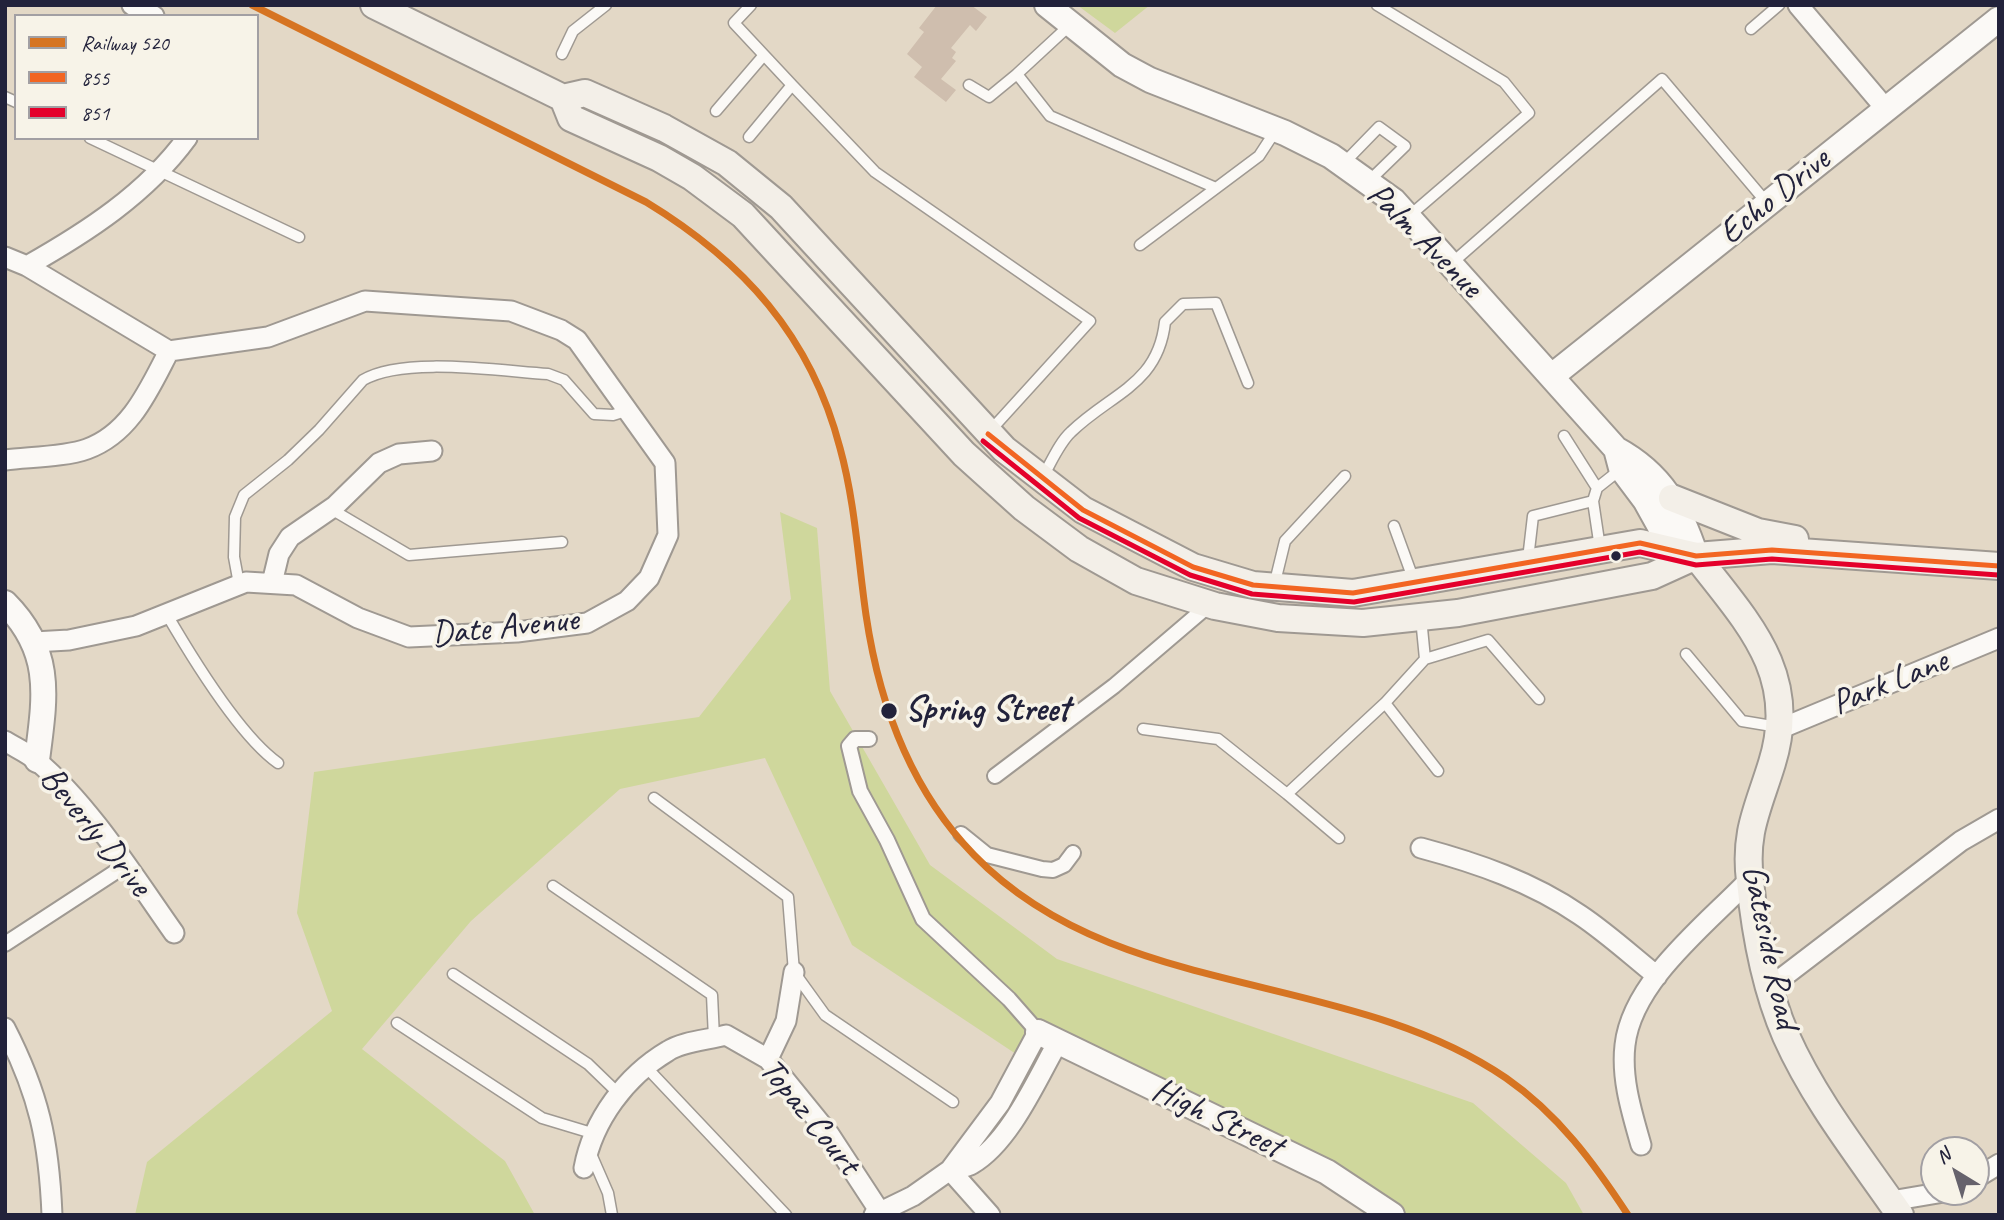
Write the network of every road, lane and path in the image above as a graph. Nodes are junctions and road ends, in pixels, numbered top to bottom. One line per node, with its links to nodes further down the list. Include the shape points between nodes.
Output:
1 (132, 5): 9 (street)
2 (374, 5): 18 (main road)
3 (606, 5): 13 (lane, via 573,31)
4 (751, 5): 14 (lane, via 734,23)
5 (1047, 5): 11 (street, Palm Avenue)
6 (1377, 5): 30 (lane, via 1504,82 1530,113)
7 (1779, 5): 12 (lane)
8 (1798, 5): 19 (street)
9 (150, 14)
10 (1999, 19): 19 (street, Echo Drive)
11 (1071, 24): 15 (lane); 21 (street, Palm Avenue, via 1122,65 1150,80)
12 (1751, 29)
13 (562, 54)
14 (764, 55): 16 (lane); 20 (lane)
15 (1017, 74): 17 (lane, via 989,97); 28 (lane, via 1049,116)
16 (792, 85): 22 (lane); 40 (lane, via 875,172 1090,321)
17 (969, 85)
18 (563, 98): 40 (main road, via 585,93 664,128 727,163 781,207); 63 (main road, via 570,118 659,158 743,215 964,454 1024,508 1079,549 1136,581)
19 (1886, 109): 29 (street, Echo Drive)
20 (716, 111)
21 (1276, 129): 25 (street, Palm Avenue); 28 (lane, via 1259,156)
22 (749, 137)
23 (94, 140): 26 (lane)
24 (185, 140): 26 (street)
25 (1343, 164): 27 (street, Palm Avenue); 27 (lane, via 1379,127 1405,146)
26 (160, 170): 31 (lane); 35 (street, via 125,204)
27 (1368, 183): 30 (street, Palm Avenue)
28 (1216, 188): 32 (lane)
29 (1768, 203): 34 (lane, via 1662,79); 37 (street, Echo Drive)
30 (1408, 217): 34 (street, Palm Avenue)
31 (299, 237)
32 (1140, 245)
33 (6, 260): 35 (street)
34 (1451, 263): 37 (street, Palm Avenue)
35 (27, 266): 36 (street)
36 (169, 351): 39 (street, Date Avenue, via 268,337 365,301 511,311 577,340); 44 (street, via 140,409 116,432 87,450)
37 (1552, 376): 43 (street, Palm Avenue)
38 (1248, 383): 46 (lane, via 1216,303 1183,304 1165,322 1163,342 1149,370 1069,434)
39 (629, 410): 58 (street, Date Avenue, via 665,463 668,536 649,578 627,601 587,623 409,638 358,618 296,585); 60 (lane, via 594,414 564,380 548,374 399,368 376,372 363,380 288,460 244,495 235,517)
40 (988, 434): 46 (main road)
41 (1564, 436): 47 (lane)
42 (432, 451): 50 (street, via 387,457)
43 (1619, 458): 47 (lane); 48 (street, Palm Avenue, via 1641,462); 55 (street, Palm Avenue, via 1660,527)
44 (5, 460)
45 (1345, 476): 61 (lane, via 1285,541)
46 (1042, 478): 61 (main road, via 1083,510 1193,567)
47 (1597, 488): 49 (lane)
48 (1672, 498): 54 (main road, via 1758,532 1799,540); 55 (street, Palm Avenue)
49 (1593, 501): 53 (lane); 56 (lane, via 1533,516)
50 (330, 509): 52 (lane, via 409,555); 58 (street, via 290,537 279,554)
51 (1394, 526): 59 (lane)
52 (562, 542)
53 (1601, 550): 55 (main road, via 1640,543); 56 (main road)
54 (1817, 553): 55 (main road, via 1772,550); 57 (main road)
55 (1696, 556): 65 (main road, via 1652,576); 72 (main road, Gateside Road, via 1767,655 1777,686)
56 (1528, 563): 59 (main road)
57 (1999, 566)
58 (272, 583): 60 (street, Date Avenue)
59 (1417, 583): 61 (main road, via 1353,593); 65 (main road)
60 (239, 584): 64 (street, Date Avenue)
61 (1274, 587)
62 (5, 603): 67 (street)
63 (1210, 604): 65 (main road, via 1278,618 1363,623); 79 (street, via 1114,686)
64 (166, 613): 67 (street, Date Avenue, via 136,626); 77 (lane, via 262,752)
65 (1421, 617): 69 (lane)
66 (1999, 638): 72 (street, Park Lane)
67 (34, 642): 76 (street, via 46,695)
68 (1686, 654): 72 (lane, via 1742,721)
69 (1425, 659): 70 (lane, via 1488,640); 71 (lane)
70 (1539, 699)
71 (1385, 703): 78 (lane); 80 (lane)
72 (1782, 728): 88 (main road, Gateside Road, via 1747,844)
73 (1143, 729): 80 (lane, via 1218,739)
74 (869, 739): 98 (street, via 855,739 849,746 854,774 923,919)
75 (5, 741): 76 (street, Beverly Drive)
76 (37, 760): 87 (street, Beverly Drive)
77 (278, 764)
78 (1438, 771)
79 (995, 776)
80 (1287, 794): 84 (lane)
81 (654, 798): 92 (lane, via 788,897)
82 (1999, 819): 95 (street, via 1961,841)
83 (961, 834): 86 (street, via 987,855 1042,869 1064,865)
84 (1339, 838)
85 (1421, 848): 94 (street, via 1469,861 1537,889 1581,915)
86 (1073, 853)
87 (127, 865): 90 (street, Beverly Drive); 91 (street)
88 (1749, 880): 94 (street); 95 (main road, Gateside Road)
89 (553, 886): 99 (lane, via 712,995)
90 (174, 933)
91 (5, 944)
92 (794, 972): 100 (street, via 786,1021); 103 (lane, via 825,1015)
93 (453, 974): 102 (lane, via 588,1064)
94 (1657, 976): 105 (street, via 1637,1003 1625,1045 1626,1082)
95 (1770, 987): 109 (main road, Gateside Road, via 1785,1034 1809,1082)
96 (397, 1023): 104 (lane, via 542,1118)
97 (5, 1028): 111 (street, via 36,1095 50,1165)
98 (1048, 1037): 107 (street, via 1014,1119 971,1165); 115 (street, High Street, via 1327,1172)
99 (714, 1038): 100 (street, Topaz Court, via 726,1035); 101 (street, Topaz Court, via 669,1049)
100 (768, 1059): 110 (street, Topaz Court, via 829,1134)
101 (647, 1068): 102 (street, Topaz Court); 113 (lane)
102 (618, 1093): 104 (street, Topaz Court)
103 (953, 1102)
104 (591, 1140): 106 (street, Topaz Court); 112 (lane)
105 (1641, 1145)
106 (584, 1168)
107 (950, 1170): 110 (street, via 913,1196); 114 (street)
108 (1920, 1200): 109 (street, Gateside Road)
109 (1896, 1208)
110 (877, 1213)
111 (52, 1215)
112 (612, 1215)
113 (786, 1215)
114 (990, 1215)
115 (1392, 1215)

